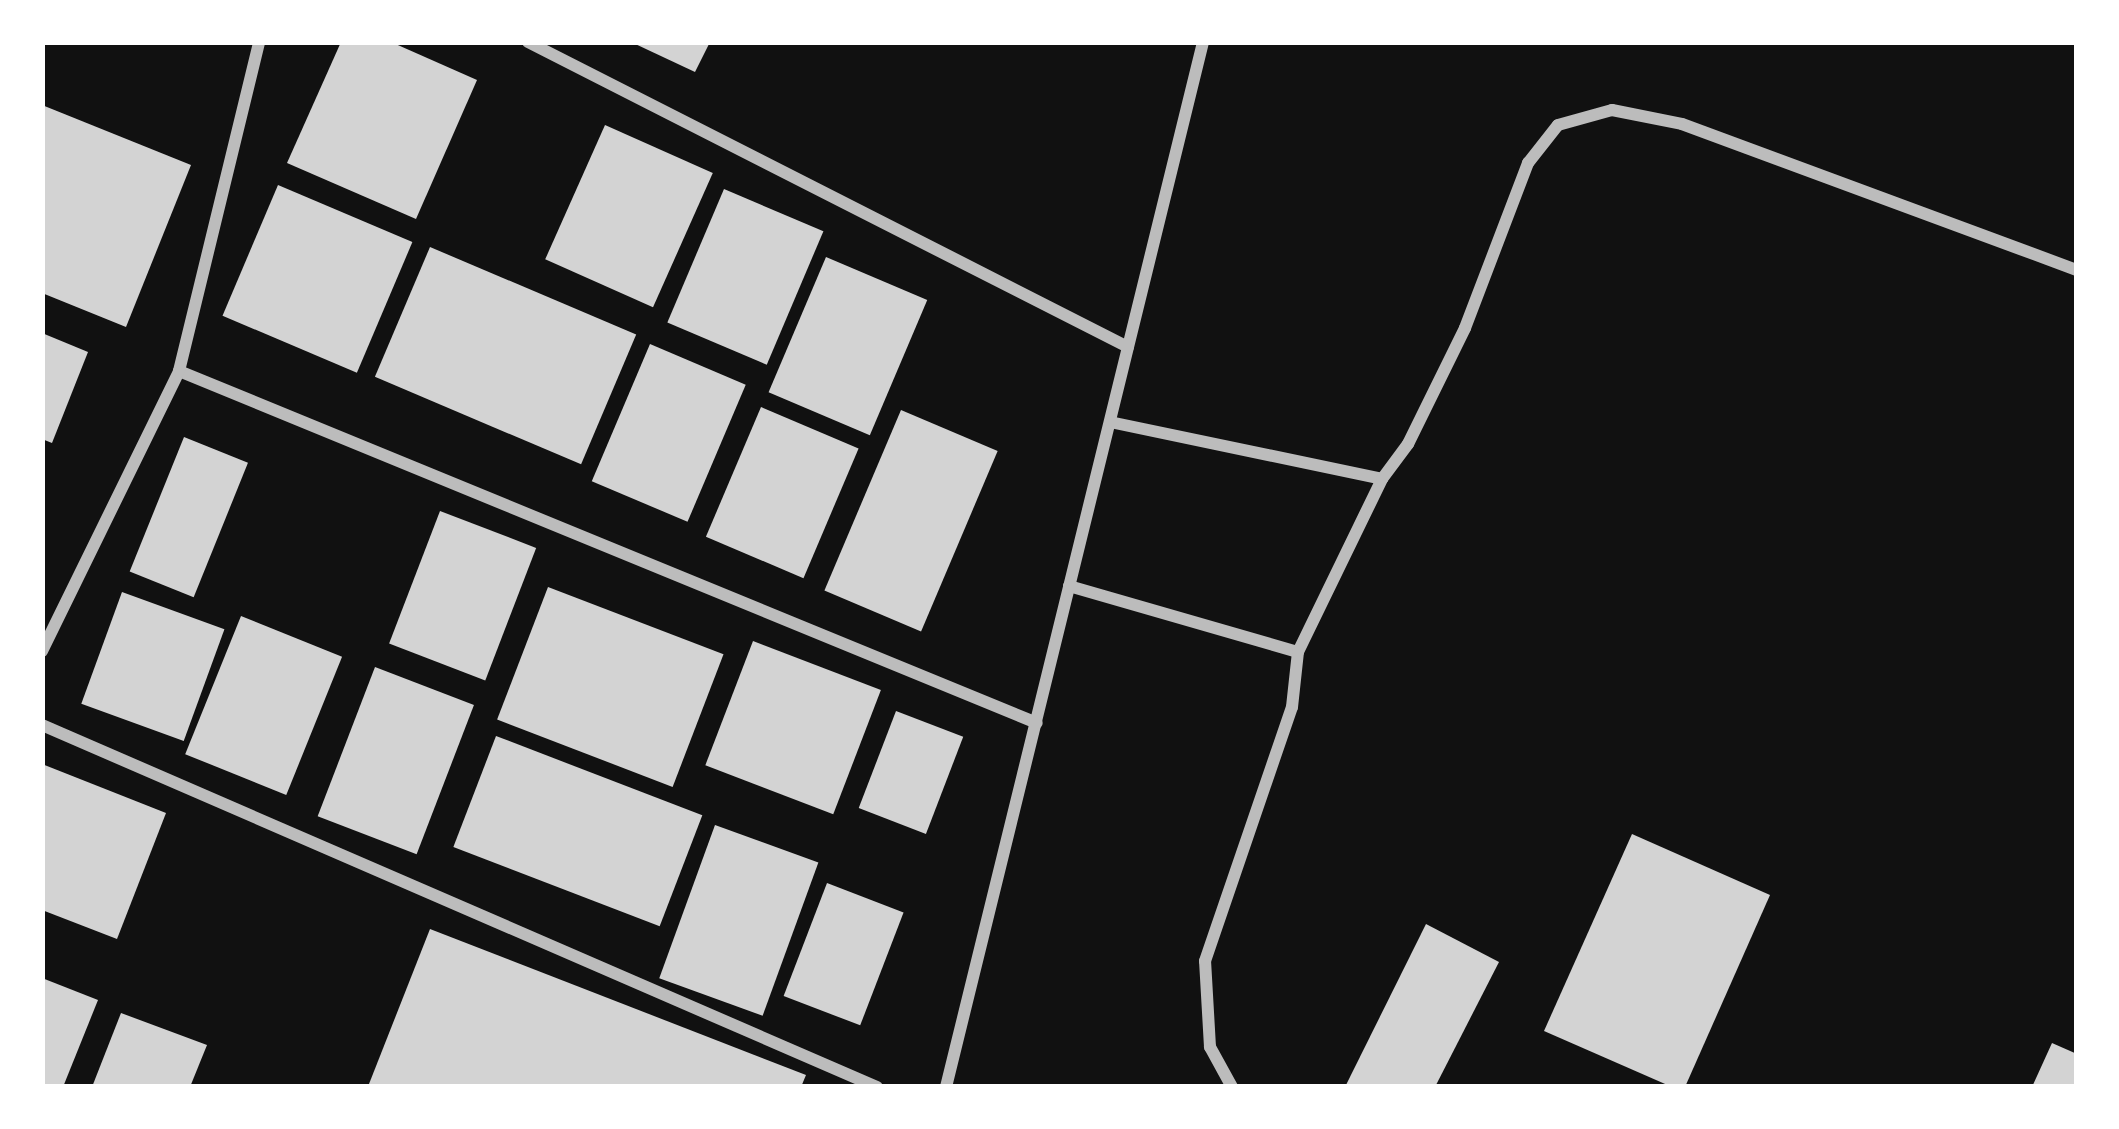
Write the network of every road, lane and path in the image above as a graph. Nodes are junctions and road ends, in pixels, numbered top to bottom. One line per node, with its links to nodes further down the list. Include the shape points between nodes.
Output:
1 (259, 42): 6 (street)
2 (528, 42): 5 (street)
3 (1203, 42): 5 (street)
4 (2077, 270): 8 (street, via 1682,124 1612,110 1558,125 1528,164 1465,328)
5 (1128, 347): 7 (street)
6 (178, 370): 10 (street); 12 (street)
7 (1110, 422): 8 (street); 9 (street)
8 (1382, 479): 11 (street)
9 (1069, 586): 11 (street); 12 (street)
10 (42, 651)
11 (1298, 652): 16 (street, via 1292,707 1205,961 1210,1047)
12 (1036, 723): 15 (street)
13 (42, 725): 14 (street)
14 (877, 1087)
15 (946, 1087)
16 (1232, 1087)

